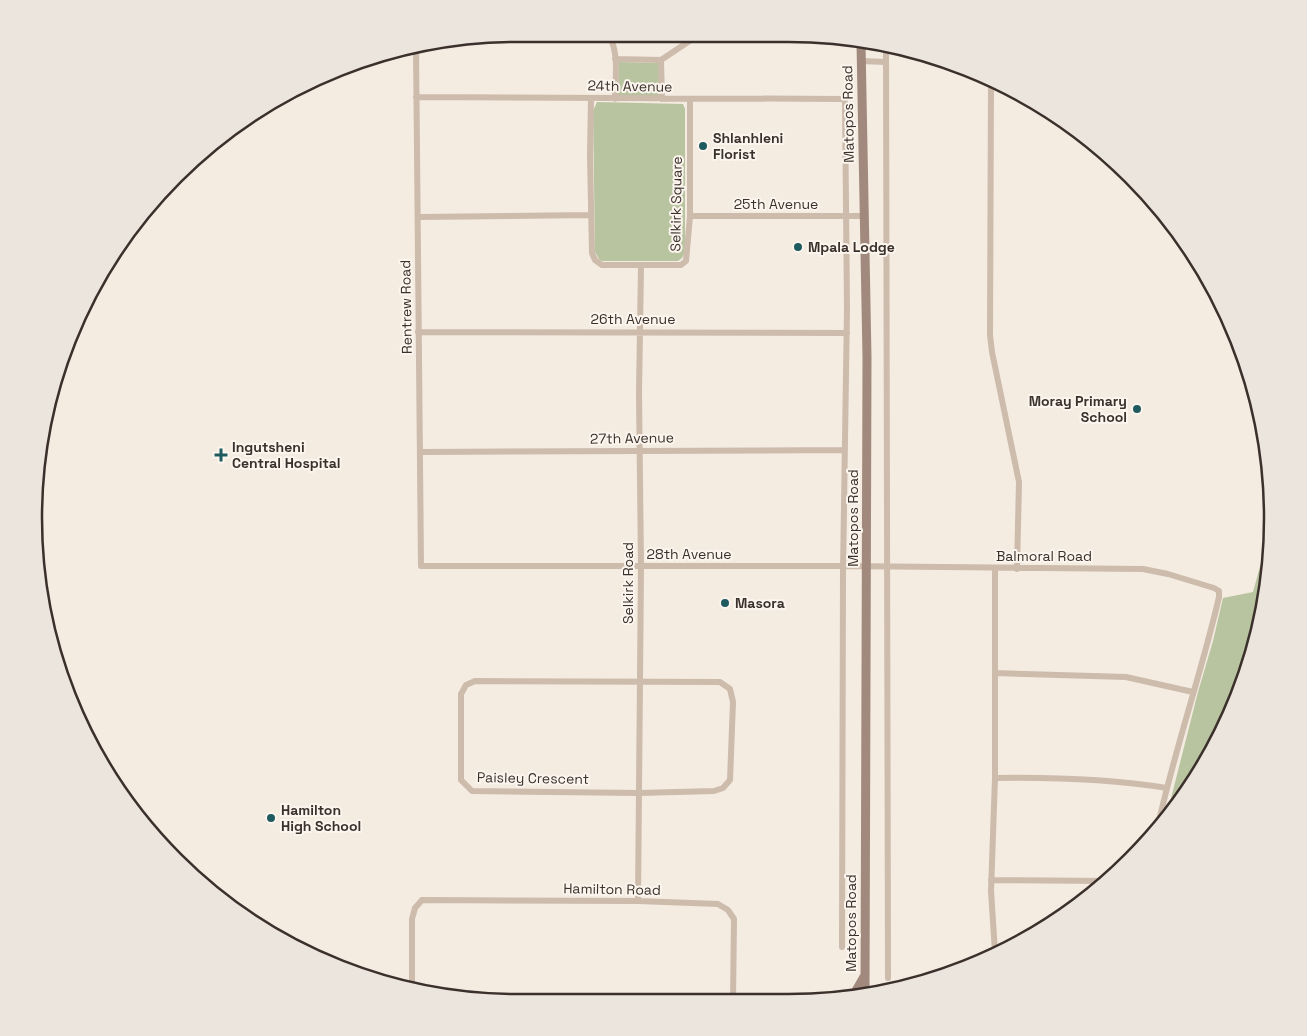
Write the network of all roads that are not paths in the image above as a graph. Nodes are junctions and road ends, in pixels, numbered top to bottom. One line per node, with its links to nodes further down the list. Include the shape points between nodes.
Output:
1 (612, 42): 6 (street)
2 (688, 42): 7 (street)
3 (861, 49): 8 (main road, Matopos Road)
4 (886, 53): 9 (street)
5 (416, 54): 11 (street, Rentrew Road)
6 (615, 59): 7 (street); 13 (street)
7 (662, 60): 14 (street)
8 (861, 61): 9 (street); 19 (main road, Matopos Road)
9 (886, 62): 32 (street)
10 (991, 88): 34 (street, via 990,335 1019,476)
11 (416, 97): 12 (street, 24th Avenue); 20 (street, Rentrew Road)
12 (591, 98): 13 (street, 24th Avenue); 16 (street, Selkirk Square)
13 (615, 99): 14 (street, 24th Avenue)
14 (662, 99): 15 (street, 24th Avenue)
15 (690, 99): 17 (street, Selkirk Square); 18 (street, 24th Avenue, via 844,99)
16 (590, 215): 20 (street); 21 (street, Selkirk Square, via 592,253 599,264)
17 (690, 216): 18 (street, 25th Avenue); 21 (street, Selkirk Square, via 685,263)
18 (846, 216): 19 (street, 25th Avenue); 24 (street)
19 (863, 216): 31 (main road, Matopos Road, via 867,357)
20 (418, 218): 22 (street, Rentrew Road)
21 (641, 265): 23 (street, Selkirk Road)
22 (418, 332): 23 (street, 26th Avenue); 27 (street, Rentrew Road)
23 (640, 332): 24 (street, 26th Avenue); 26 (street, Selkirk Road)
24 (847, 334): 25 (street)
25 (844, 450): 26 (street, 27th Avenue); 29 (street)
26 (639, 451): 27 (street, 27th Avenue); 30 (street, Selkirk Road)
27 (420, 452): 28 (street, Rentrew Road)
28 (421, 566): 30 (street, 28th Avenue)
29 (843, 566): 30 (street, 28th Avenue); 31 (street, 28th Avenue); 46 (street)
30 (641, 567): 36 (street, Selkirk Road)
31 (866, 567): 32 (street, Balmoral Road); 47 (main road, Matopos Road)
32 (888, 567): 33 (street, Balmoral Road); 48 (street)
33 (995, 569): 34 (street, Balmoral Road); 35 (street)
34 (1017, 569): 37 (street, Balmoral Road, via 1148,570 1219,591)
35 (996, 673): 37 (street, via 1126,677); 38 (street)
36 (640, 681): 40 (street, Selkirk Road); 40 (street, Paisley Crescent, via 720,682 730,688 733,702 728,784 714,792); 40 (street, Paisley Crescent, via 475,681 466,685 461,694 462,780 472,791)
37 (1194, 692): 39 (street)
38 (995, 778): 39 (street, via 1106,780); 42 (street)
39 (1167, 788): 41 (street)
40 (639, 793): 44 (street, Selkirk Road)
41 (1161, 813)
42 (992, 880): 43 (street); 45 (street)
43 (1096, 881)
44 (638, 901): 49 (street, Hamilton Road, via 427,898 416,905 412,919); 52 (street, Hamilton Road, via 718,904 728,910 734,919)
45 (995, 946)
46 (842, 947)
47 (865, 974): 50 (main road, Matopos Road); 51 (main road)
48 (888, 978)
49 (412, 981)
50 (865, 987)
51 (857, 988)
52 (733, 994)

